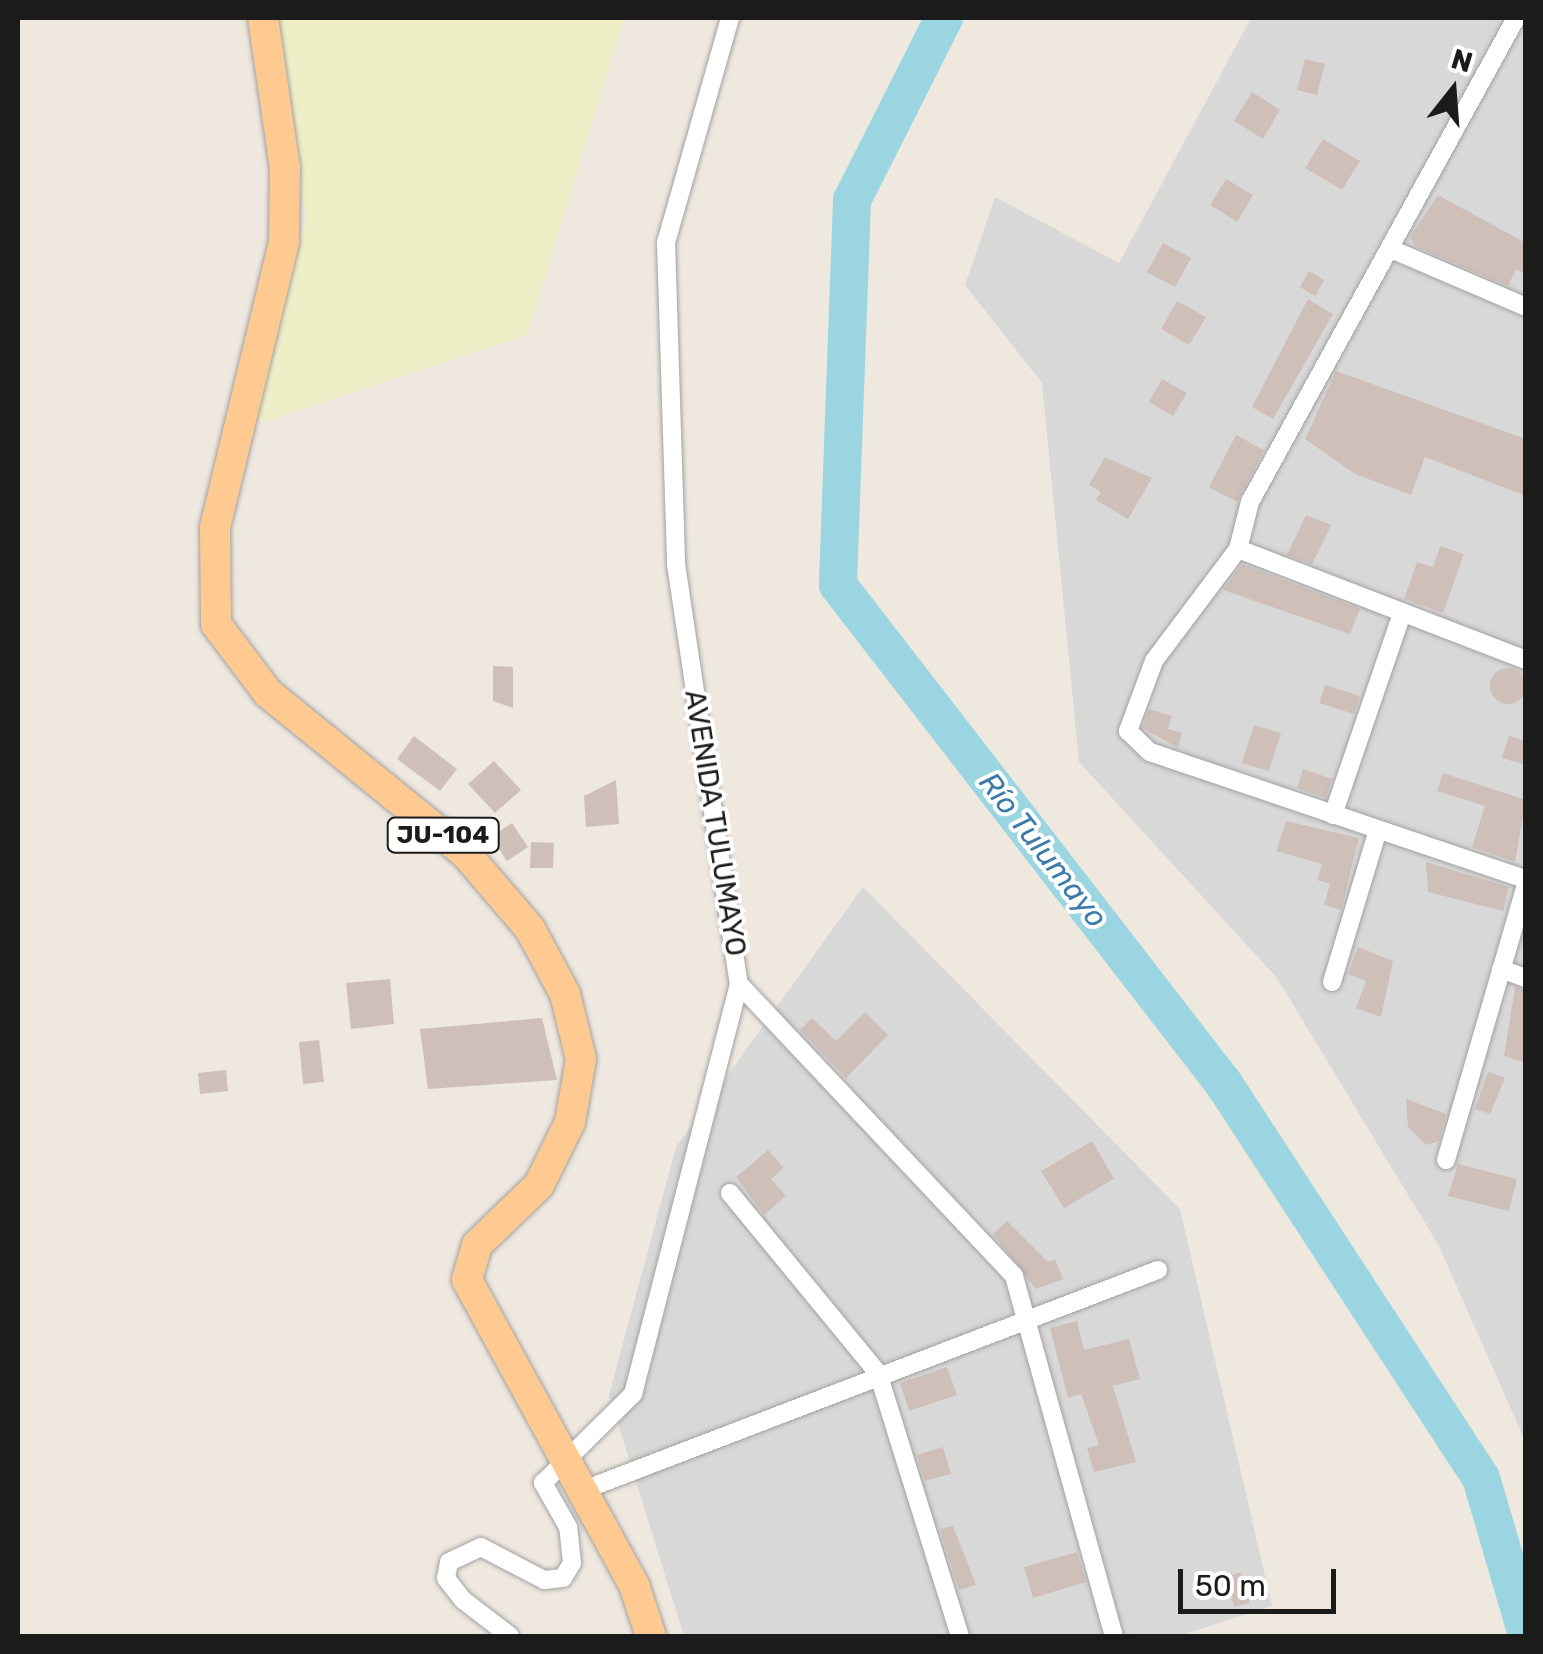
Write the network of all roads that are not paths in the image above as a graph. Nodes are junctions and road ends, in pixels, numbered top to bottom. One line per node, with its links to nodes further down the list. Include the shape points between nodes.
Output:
1 (263, 18): 21 (main road, JU-104, via 285,168 284,242 215,528 216,624 268,693 466,854 530,929 565,994 580,1059 570,1122 539,1185 477,1246 467,1280)
2 (730, 18): 15 (street, AVENIDA TULUMAYO, via 666,242 676,564)
3 (1516, 18): 4 (street)
4 (1391, 249): 5 (street); 6 (street, via 1250,502)
5 (1526, 307)
6 (1238, 549): 7 (street); 9 (street, via 1154,661 1128,731 1150,752)
7 (1402, 614): 8 (street); 9 (street)
8 (1526, 660)
9 (1333, 814): 10 (street)
10 (1378, 830): 11 (street); 14 (street)
11 (1526, 881): 12 (street)
12 (1501, 969): 13 (street); 16 (street)
13 (1526, 978)
14 (1332, 982)
15 (740, 984): 19 (street, AVENIDA TULUMAYO, via 1014,1276); 21 (street, via 633,1394 607,1430)
16 (1446, 1160)
17 (730, 1193): 20 (street)
18 (1158, 1270): 19 (street)
19 (1025, 1315): 20 (street); 26 (street, AVENIDA TULUMAYO)
20 (878, 1374): 22 (street); 25 (street)
21 (562, 1460): 22 (main road, JU-104); 23 (street, via 543,1483 574,1545 562,1578 530,1575 481,1547 449,1562 446,1578 463,1600)
22 (581, 1491): 24 (main road, JU-104, via 634,1586)
23 (510, 1636)
24 (651, 1636)
25 (960, 1636)
26 (1114, 1636)

